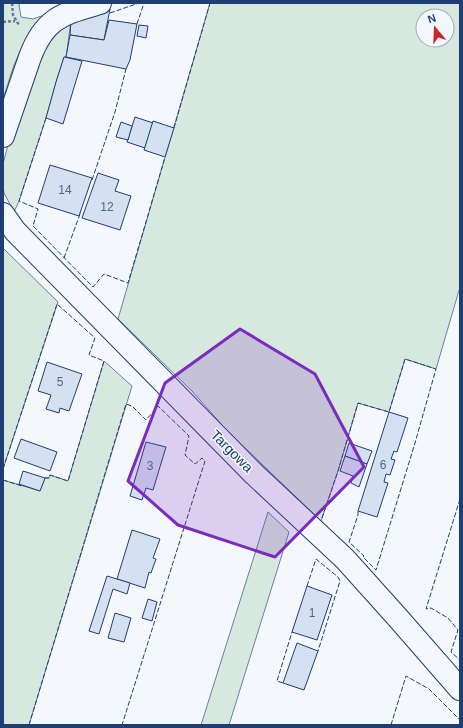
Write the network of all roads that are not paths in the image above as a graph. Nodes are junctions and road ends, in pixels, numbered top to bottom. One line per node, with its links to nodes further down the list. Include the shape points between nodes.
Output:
1 (100, 3): 2 (street, via 58,17 46,28 35,44)
2 (3, 136)
3 (3, 214): 4 (street, Targowa, via 16,231 254,474 345,559)
4 (460, 689)

